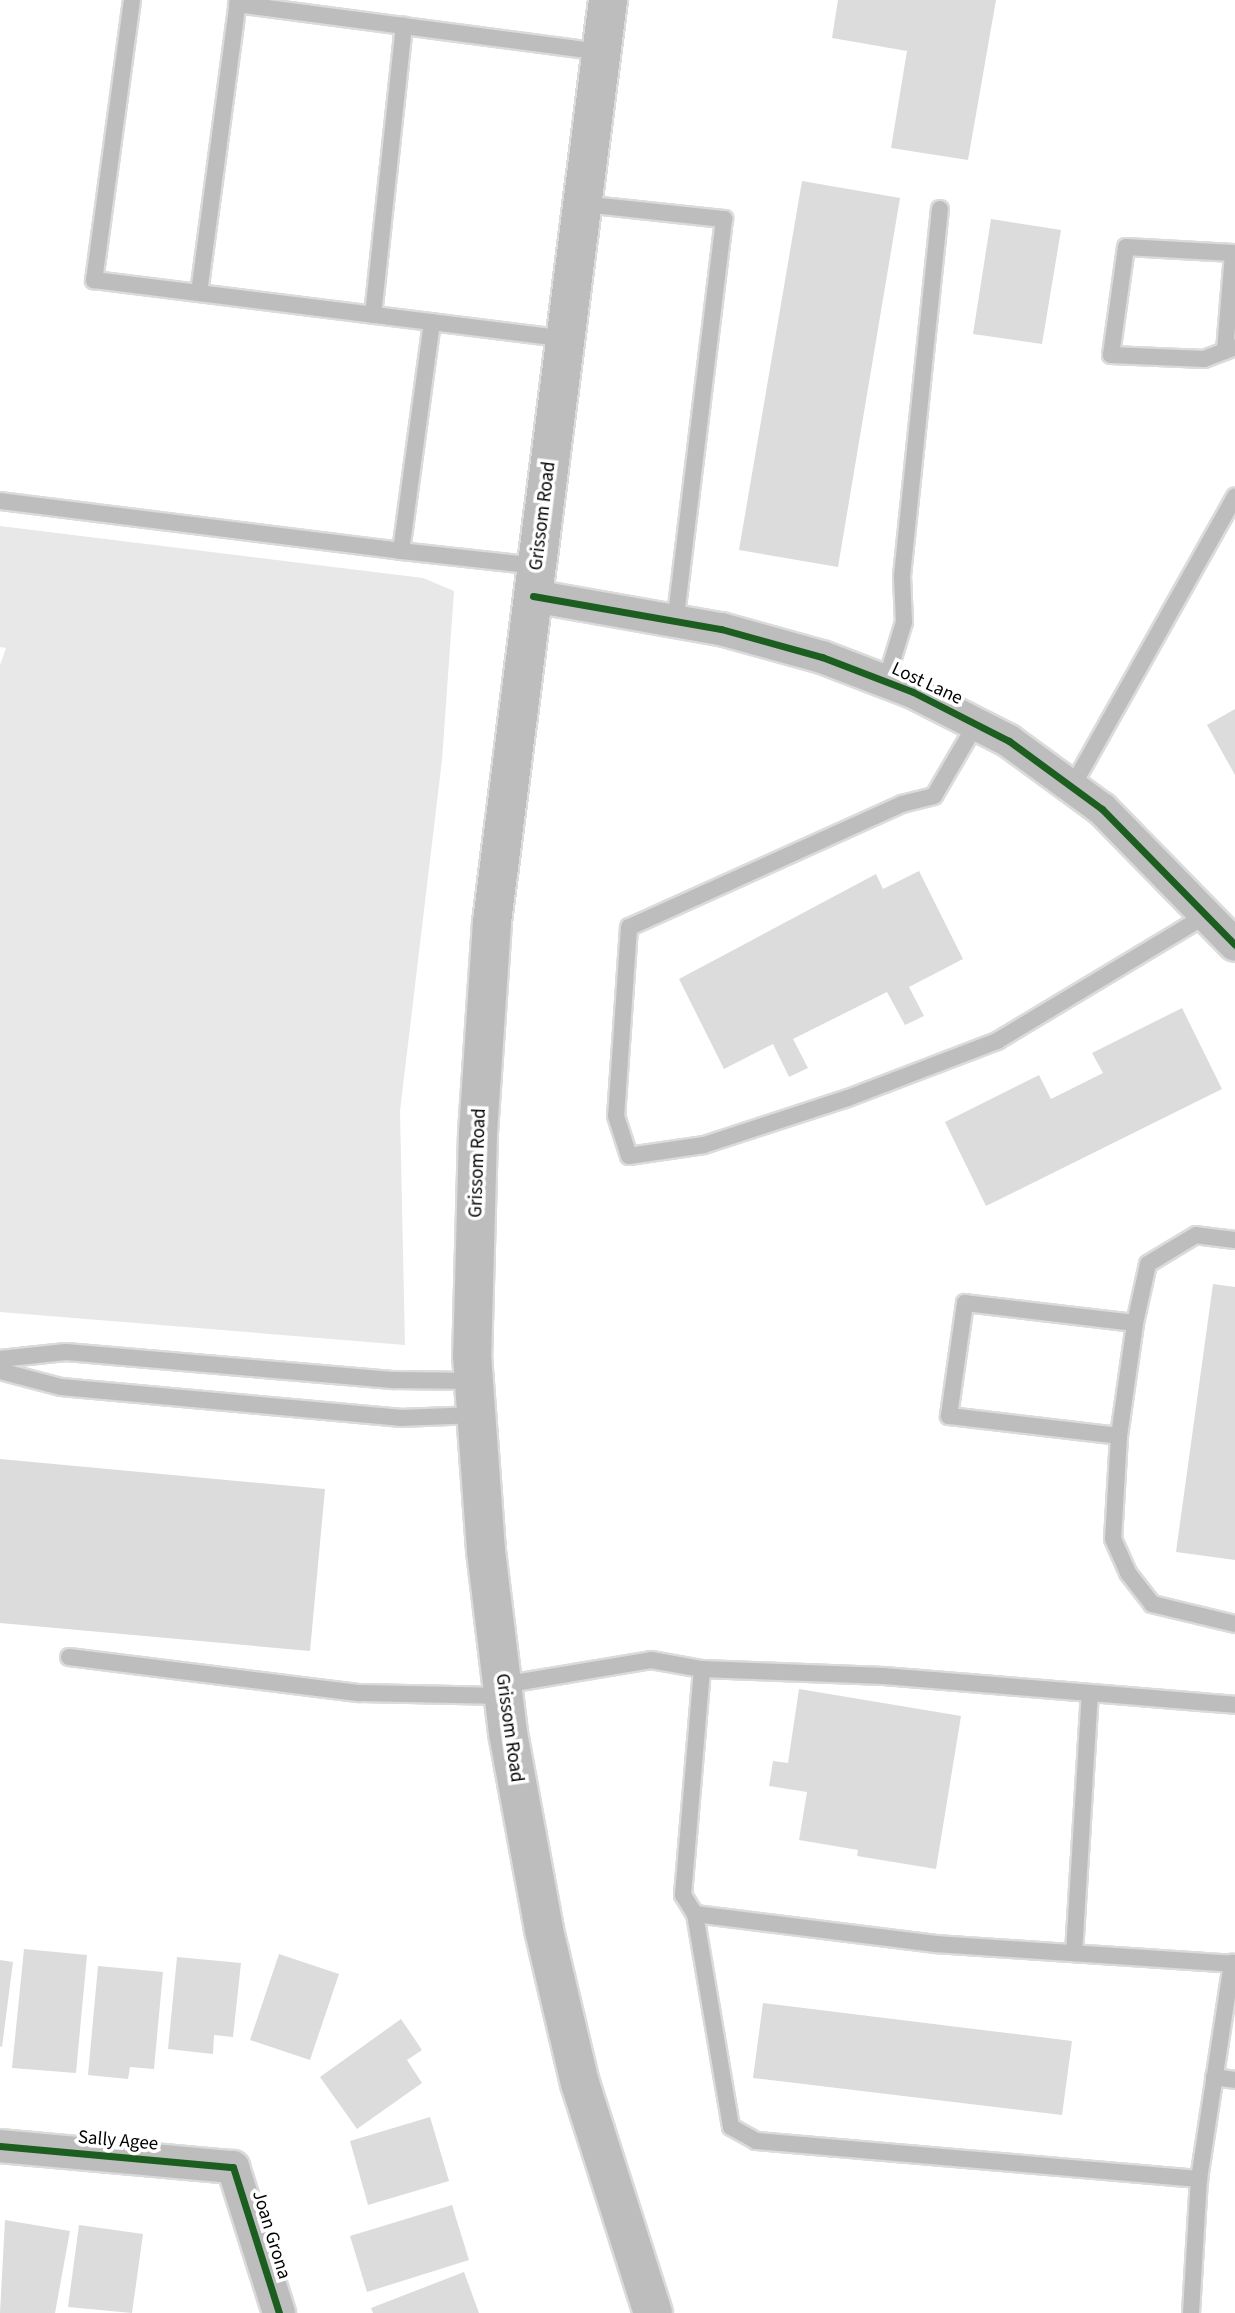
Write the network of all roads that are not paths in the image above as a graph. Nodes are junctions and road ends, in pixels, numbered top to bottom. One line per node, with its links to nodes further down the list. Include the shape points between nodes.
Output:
1 (132, 0): 8 (lane, via 94,280)
2 (608, 0): 5 (main road, Grissom Road)
3 (238, 2): 4 (lane); 8 (lane)
4 (404, 26): 5 (lane); 9 (lane)
5 (602, 52): 6 (main road, Grissom Road)
6 (583, 204): 11 (main road, Grissom Road); 17 (lane, via 724,219)
7 (940, 209): 18 (lane, via 902,576 904,622)
8 (199, 293): 9 (lane)
9 (373, 315): 10 (lane)
10 (432, 322): 11 (lane); 15 (lane)
11 (566, 339): 16 (main road, Grissom Road)
12 (1230, 349): 12 (lane, via 1204,359 1111,355 1126,247 1233,253)
13 (1235, 497): 20 (lane)
14 (0, 500): 15 (lane)
15 (401, 551): 16 (lane)
16 (535, 581): 17 (street, Lost Lane); 27 (main road, Grissom Road, via 492,922 478,1133)
17 (675, 621): 18 (street, Lost Lane, via 822,657)
18 (886, 681): 19 (street, Lost Lane)
19 (976, 724): 20 (street, Lost Lane, via 1009,741); 21 (lane, via 934,796 902,804 629,927 617,1116 629,1156 704,1145 848,1098 997,1041)
20 (1072, 787): 21 (street, Lost Lane, via 1102,809)
21 (1207, 915): 22 (street, Lost Lane)
22 (1235, 945)
23 (1235, 1240): 24 (lane, via 1196,1235 1147,1264)
24 (1135, 1323): 28 (lane); 28 (lane, via 965,1303 949,1416)
25 (0, 1359): 27 (lane, via 65,1352 395,1380)
26 (0, 1371): 27 (lane, via 61,1387 400,1418)
27 (475, 1398): 32 (main road, Grissom Road)
28 (1119, 1436): 29 (lane, via 1113,1538 1128,1573 1152,1604)
29 (1235, 1624)
30 (69, 1657): 32 (lane, via 360,1693)
31 (702, 1669): 32 (lane, via 651,1660); 33 (lane, via 884,1676); 35 (lane, via 683,1895)
32 (503, 1691): 44 (main road, Grissom Road, via 544,1930 580,2083)
33 (1090, 1693): 34 (lane); 36 (lane)
34 (1235, 1705)
35 (695, 1914): 36 (lane, via 936,1944); 42 (lane, via 731,2127 756,2141)
36 (1074, 1953): 37 (lane)
37 (1233, 1964): 38 (lane)
38 (1214, 2077): 39 (lane); 42 (lane)
39 (1235, 2080)
40 (0, 2146): 41 (street, Sally Agee)
41 (233, 2167): 43 (street, Joan Grona)
42 (1199, 2179): 45 (lane)
43 (279, 2313)
44 (653, 2313)
45 (1191, 2313)

